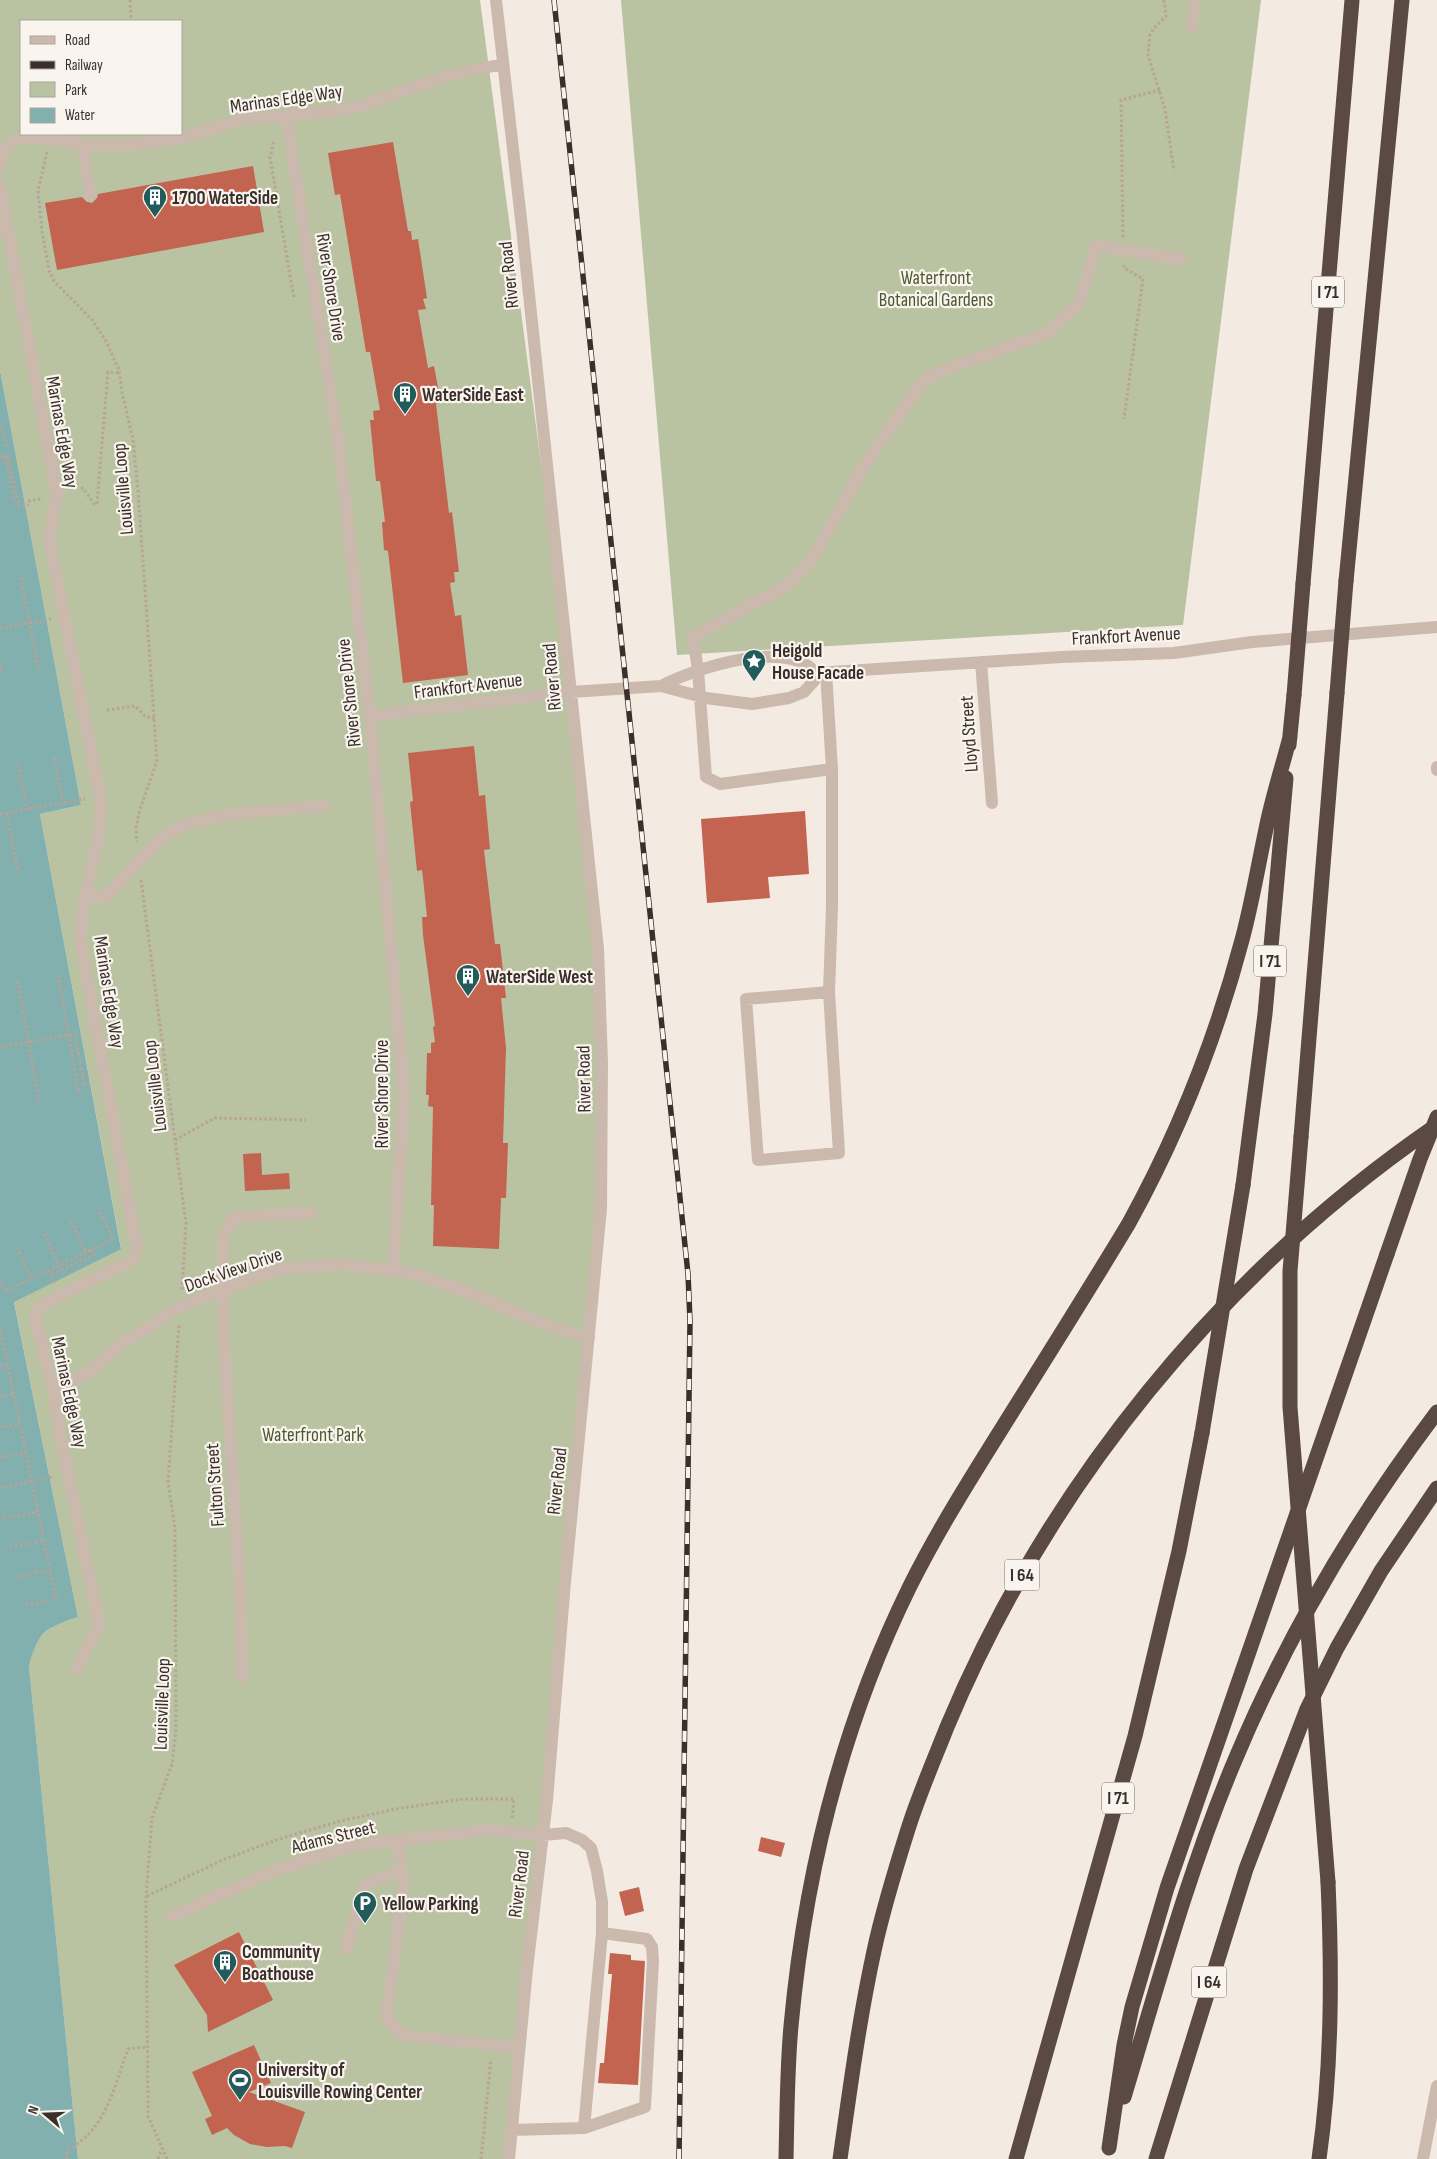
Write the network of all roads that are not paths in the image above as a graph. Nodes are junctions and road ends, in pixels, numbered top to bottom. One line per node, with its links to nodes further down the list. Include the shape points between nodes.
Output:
1 (496, 0): 6 (street, River Road)
2 (1195, 0): 5 (street)
3 (1352, 0): 22 (highway, I 71, bridge)
4 (1402, 0): 55 (highway, I 71, bridge, via 1336,693 1290,1271 1290,1407 1328,1882 1331,1964 1331,2030)
5 (1192, 27)
6 (503, 64): 7 (street, Marinas Edge Way, via 450,75 360,106); 19 (street, River Road)
7 (286, 115): 8 (street, Marinas Edge Way, via 244,119 180,139 129,145); 21 (street, River Shore Drive, via 338,439)
8 (83, 145): 9 (street, Marinas Edge Way, via 48,138 23,138 8,144); 11 (street)
9 (0, 168)
10 (0, 185): 12 (street, Marinas Edge Way)
11 (90, 195)
12 (4, 230): 26 (street, Marinas Edge Way, via 57,495 49,538 101,801 99,835)
13 (1180, 258): 16 (street, via 1096,246 1080,302 1046,334 941,371 922,382 862,469 812,560 789,584 693,637)
14 (1437, 627): 15 (street, Frankfort Avenue, via 1252,642 1174,653)
15 (981, 662): 17 (street, Frankfort Avenue); 24 (street, Lloyd Street)
16 (698, 670): 17 (street, Frankfort Avenue, via 763,658 787,658 799,660); 18 (street, Frankfort Avenue); 20 (street)
17 (821, 672): 20 (street, Frankfort Avenue, via 804,692 789,698 752,704); 23 (street)
18 (661, 686): 19 (street, Frankfort Avenue); 20 (street, Frankfort Avenue)
19 (571, 692): 21 (street, Frankfort Avenue); 33 (street, River Road, via 598,949 602,1063 601,1209)
20 (700, 696): 23 (street, via 706,777 720,784)
21 (370, 718): 31 (street, River Shore Drive, via 404,1095)
22 (1290, 737): 51 (highway, via 1231,980 1214,1033 1173,1136 1129,1223 932,1545 890,1629 858,1711 824,1822 804,1919 791,2029); 53 (highway, I 71, bridge, via 1265,1014 1243,1184 1202,1432 1179,1551 1135,1736)
23 (832, 769): 27 (street)
24 (992, 803)
25 (324, 806): 26 (street, via 215,817 174,830 110,893 103,897)
26 (85, 896): 34 (street, Marinas Edge Way, via 80,940 137,1247 134,1258 126,1264 41,1306 35,1318)
27 (829, 992): 27 (street, via 839,1153 758,1160 746,999)
28 (1437, 1117): 49 (highway, bridge, via 1167,1888 1132,2007)
29 (1437, 1126): 52 (highway, I 64, via 1332,1204 1259,1269 1214,1316 1170,1365 1106,1447 1018,1581 960,1697 910,1822 875,1948)
30 (312, 1213): 32 (street, Fulton Street, via 234,1217 223,1237)
31 (393, 1271): 32 (street, Dock View Drive, via 342,1264 281,1269); 33 (street, Dock View Drive, via 416,1274 543,1324)
32 (224, 1289): 34 (street, Dock View Drive, via 180,1308); 38 (street, Fulton Street, via 224,1344 240,1590)
33 (589, 1338): 39 (street, River Road)
34 (54, 1392): 37 (street, Marinas Edge Way, via 99,1623)
35 (1437, 1412): 49 (highway, via 1379,1492 1332,1567 1266,1692 1235,1760 1196,1864)
36 (1437, 1488): 54 (highway, I 64, via 1381,1571 1307,1709 1246,1869)
37 (77, 1669)
38 (242, 1678)
39 (543, 1835): 40 (street, Adams Street, via 487,1830); 43 (street, Adams Street, via 566,1833 591,1848 602,1902); 45 (street, River Road)
40 (396, 1840): 41 (street); 42 (street, Adams Street, via 358,1845 281,1868)
41 (402, 1870): 44 (street, via 365,1885); 45 (street, via 404,1886 386,2017 402,2035)
42 (172, 1916)
43 (602, 1934): 47 (street, Adams Street); 47 (street, via 647,1939 652,1947 654,1961 645,2107)
44 (346, 1949)
45 (519, 2048): 48 (street, River Road)
46 (1437, 2086): 56 (street)
47 (584, 2128): 48 (street)
48 (511, 2130): 50 (street, River Road)
49 (1107, 2154)
50 (509, 2159)
51 (786, 2159)
52 (840, 2159)
53 (1016, 2159)
54 (1156, 2159)
55 (1319, 2159)
56 (1423, 2159)

